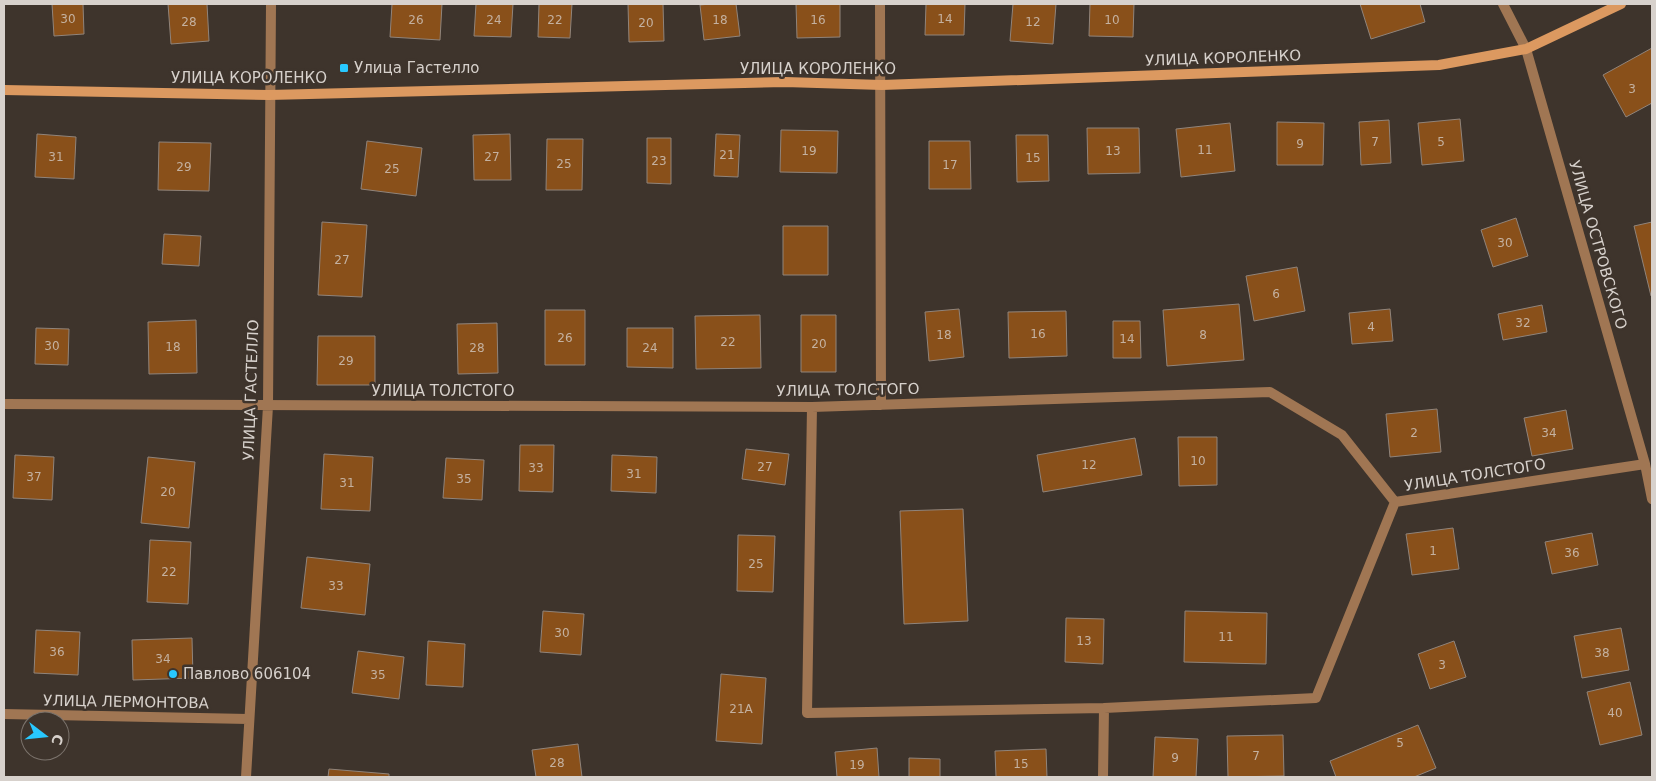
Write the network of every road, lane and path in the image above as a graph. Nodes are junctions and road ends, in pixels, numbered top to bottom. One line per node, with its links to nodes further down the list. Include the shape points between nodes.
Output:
1 (270, 4): 8 (street, УЛИЦА ГАСТЕЛЛО)
2 (880, 4): 6 (street)
3 (1503, 4): 5 (street, УЛИЦА ОСТРОВСКОГО)
4 (1621, 4): 5 (street, УЛИЦА КОРОЛЕНКО)
5 (1526, 49): 6 (street, УЛИЦА КОРОЛЕНКО, via 1439,65); 13 (street, УЛИЦА ОСТРОВСКОГО)
6 (882, 85): 8 (street, УЛИЦА КОРОЛЕНКО, via 785,82); 10 (street)
7 (4, 90): 8 (street, УЛИЦА КОРОЛЕНКО)
8 (269, 95): 11 (street, УЛИЦА ГАСТЕЛЛО)
9 (4, 404): 11 (street, УЛИЦА ТОЛСТОГО)
10 (881, 404): 12 (street, УЛИЦА ТОЛСТОГО); 15 (street, УЛИЦА ТОЛСТОГО, via 1270,392 1342,435)
11 (268, 406): 12 (street, УЛИЦА ТОЛСТОГО); 18 (street, УЛИЦА ГАСТЕЛЛО)
12 (812, 407): 16 (street, via 807,713)
13 (1645, 464): 14 (street, УЛИЦА ОСТРОВСКОГО); 15 (street, УЛИЦА ТОЛСТОГО)
14 (1652, 499)
15 (1395, 502): 16 (street, via 1316,698)
16 (1104, 708): 20 (street)
17 (4, 714): 18 (street, УЛИЦА ЛЕРМОНТОВА)
18 (248, 720): 19 (street, УЛИЦА ГАСТЕЛЛО)
19 (246, 777)
20 (1103, 777)

